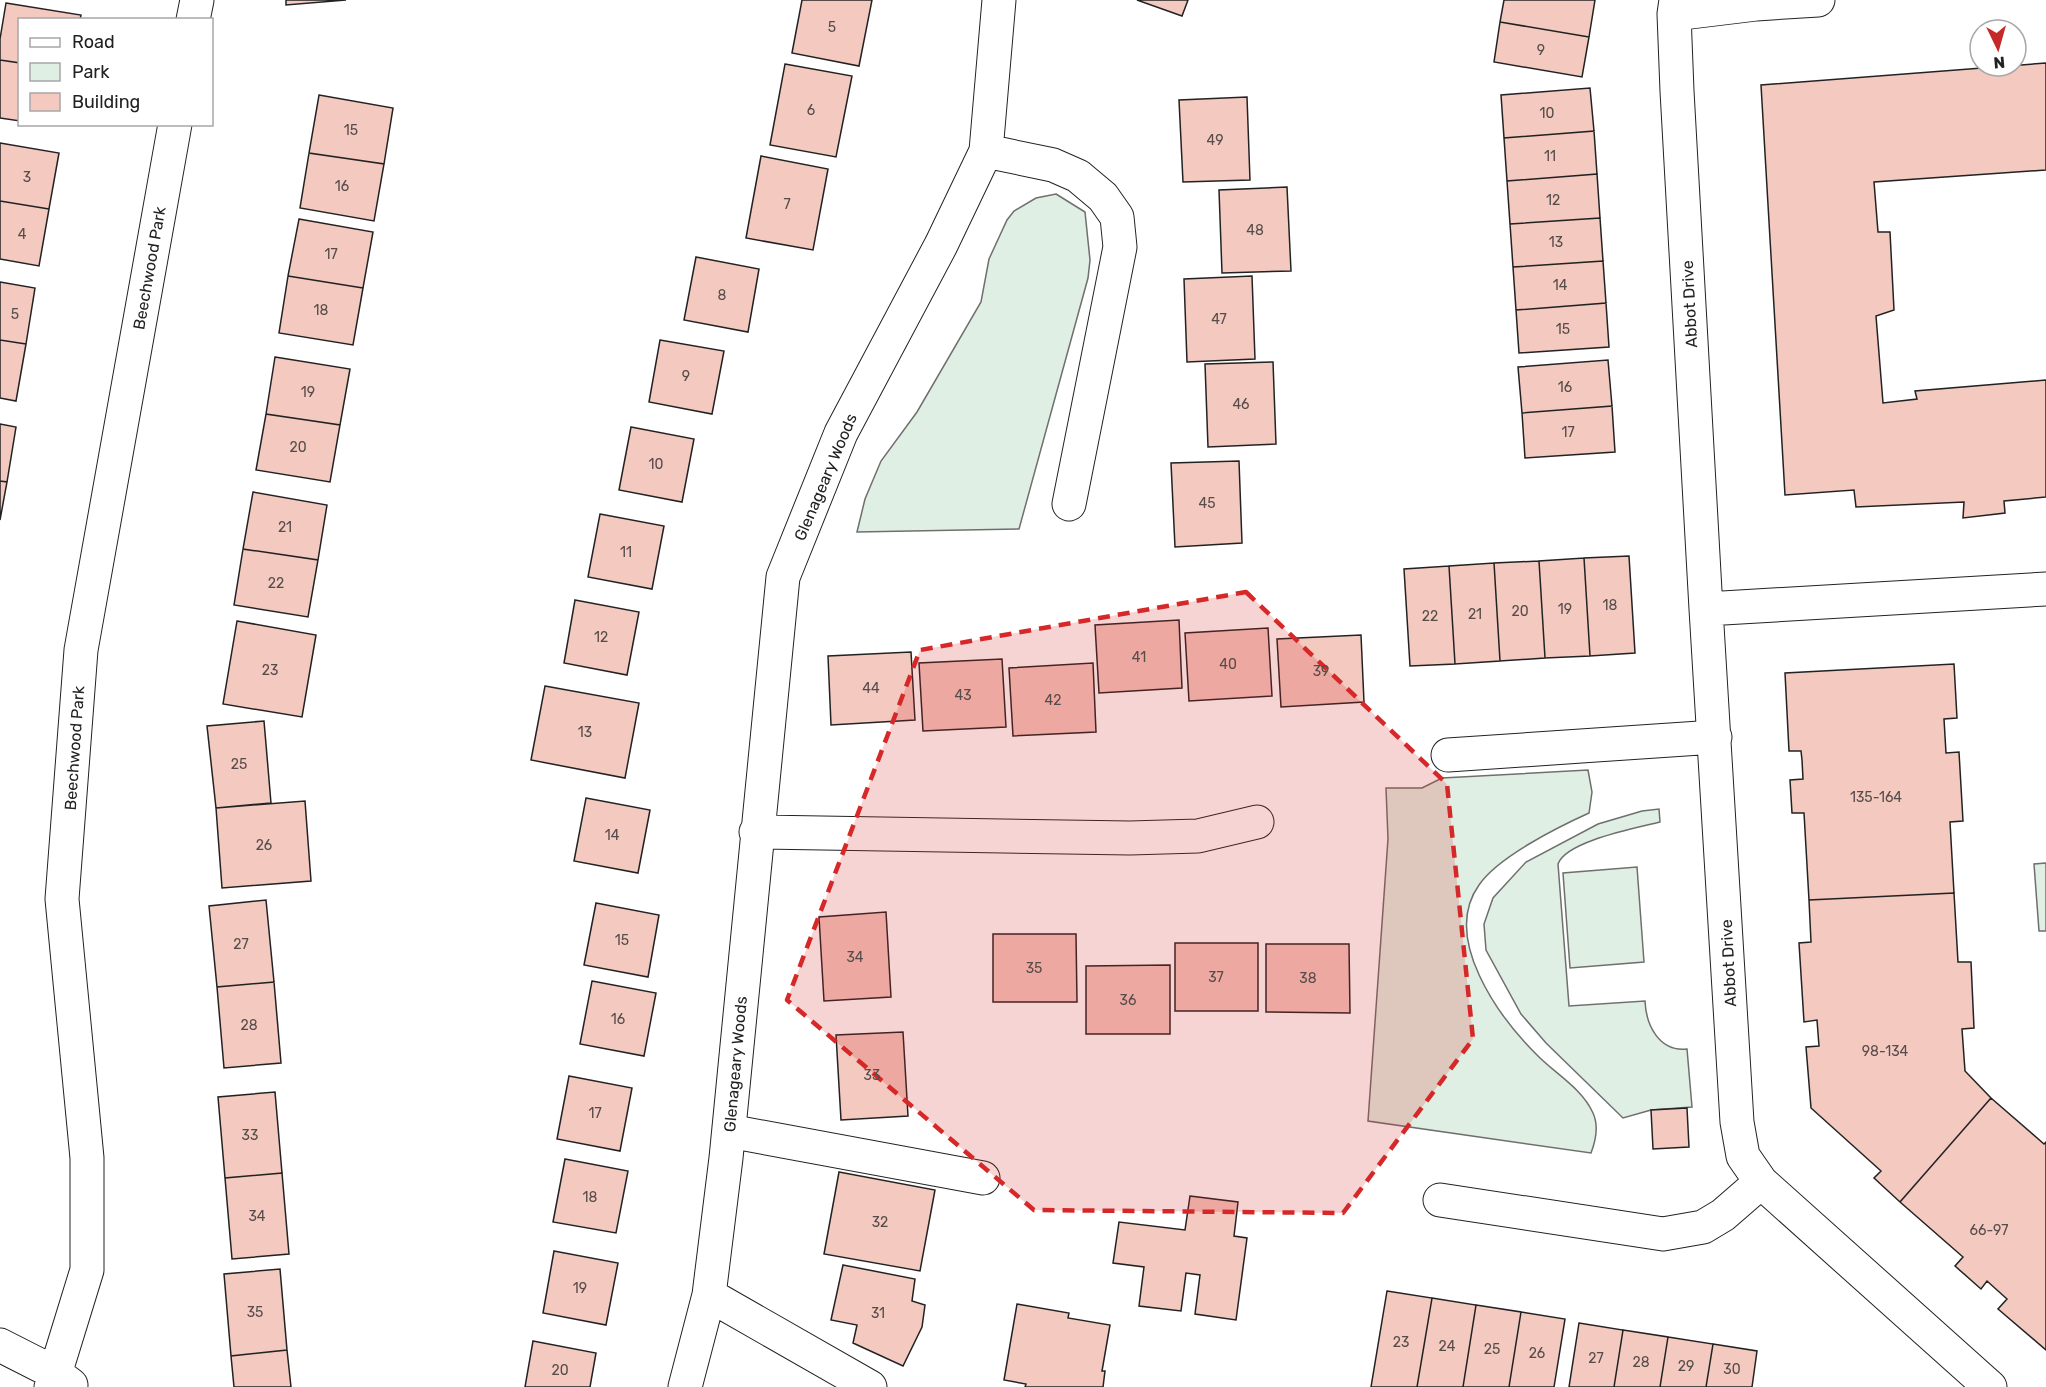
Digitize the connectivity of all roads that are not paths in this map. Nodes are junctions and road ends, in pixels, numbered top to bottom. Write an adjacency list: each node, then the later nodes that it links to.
1 (197, 0): 5 (street)
2 (999, 0): 7 (street, Glenageary Woods)
3 (1818, 0): 4 (street)
4 (1675, 7): 10 (street, Abbot Drive)
5 (193, 18)
6 (175, 126): 21 (street, Beechwood Park)
7 (986, 151): 8 (street); 14 (street, Glenageary Woods)
8 (1069, 504)
9 (2046, 589): 10 (street)
10 (1706, 609): 11 (street, Abbot Drive)
11 (1715, 737): 12 (street); 17 (street, Abbot Drive)
12 (1448, 756)
13 (1257, 822): 14 (street)
14 (756, 832): 15 (street, Glenageary Woods)
15 (729, 1131): 16 (street); 19 (street, Glenageary Woods)
16 (983, 1178)
17 (1761, 1182): 18 (street); 24 (street, Abbot Drive)
18 (1440, 1200)
19 (708, 1295): 22 (street, Glenageary Woods); 23 (street)
20 (0, 1345): 21 (street)
21 (60, 1382)
22 (685, 1387)
23 (870, 1387)
24 (1990, 1387)

